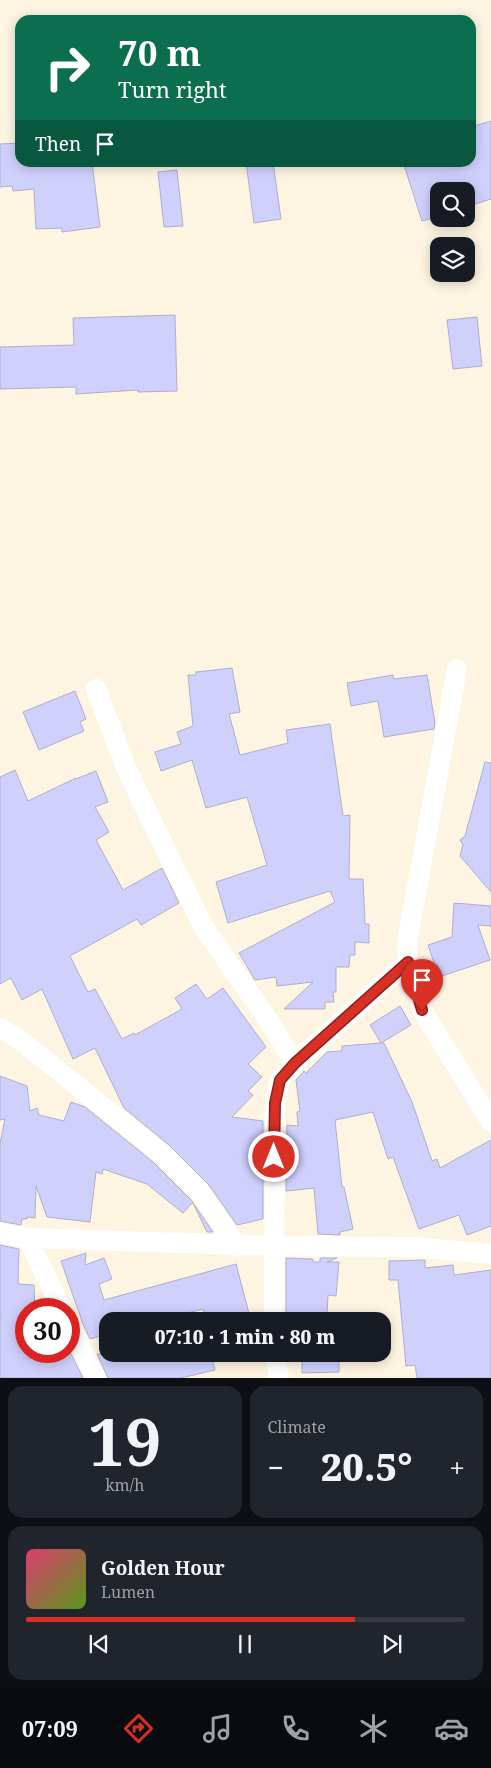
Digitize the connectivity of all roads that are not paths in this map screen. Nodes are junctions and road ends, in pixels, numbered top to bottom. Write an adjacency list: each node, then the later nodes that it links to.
1 (457, 669): 3 (street)
2 (96, 689): 5 (street)
3 (408, 962): 5 (street); 6 (street)
4 (0, 1028): 9 (street)
5 (295, 1063): 10 (street)
6 (491, 1122)
7 (0, 1233): 8 (street)
8 (28, 1238): 9 (street); 12 (street)
9 (237, 1246): 10 (street)
10 (274, 1246): 11 (street); 13 (street)
11 (491, 1254)
12 (57, 1298)
13 (274, 1312)
14 (80, 1345): 16 (street)
15 (277, 1362): 17 (street)
16 (96, 1378)
17 (279, 1378)

